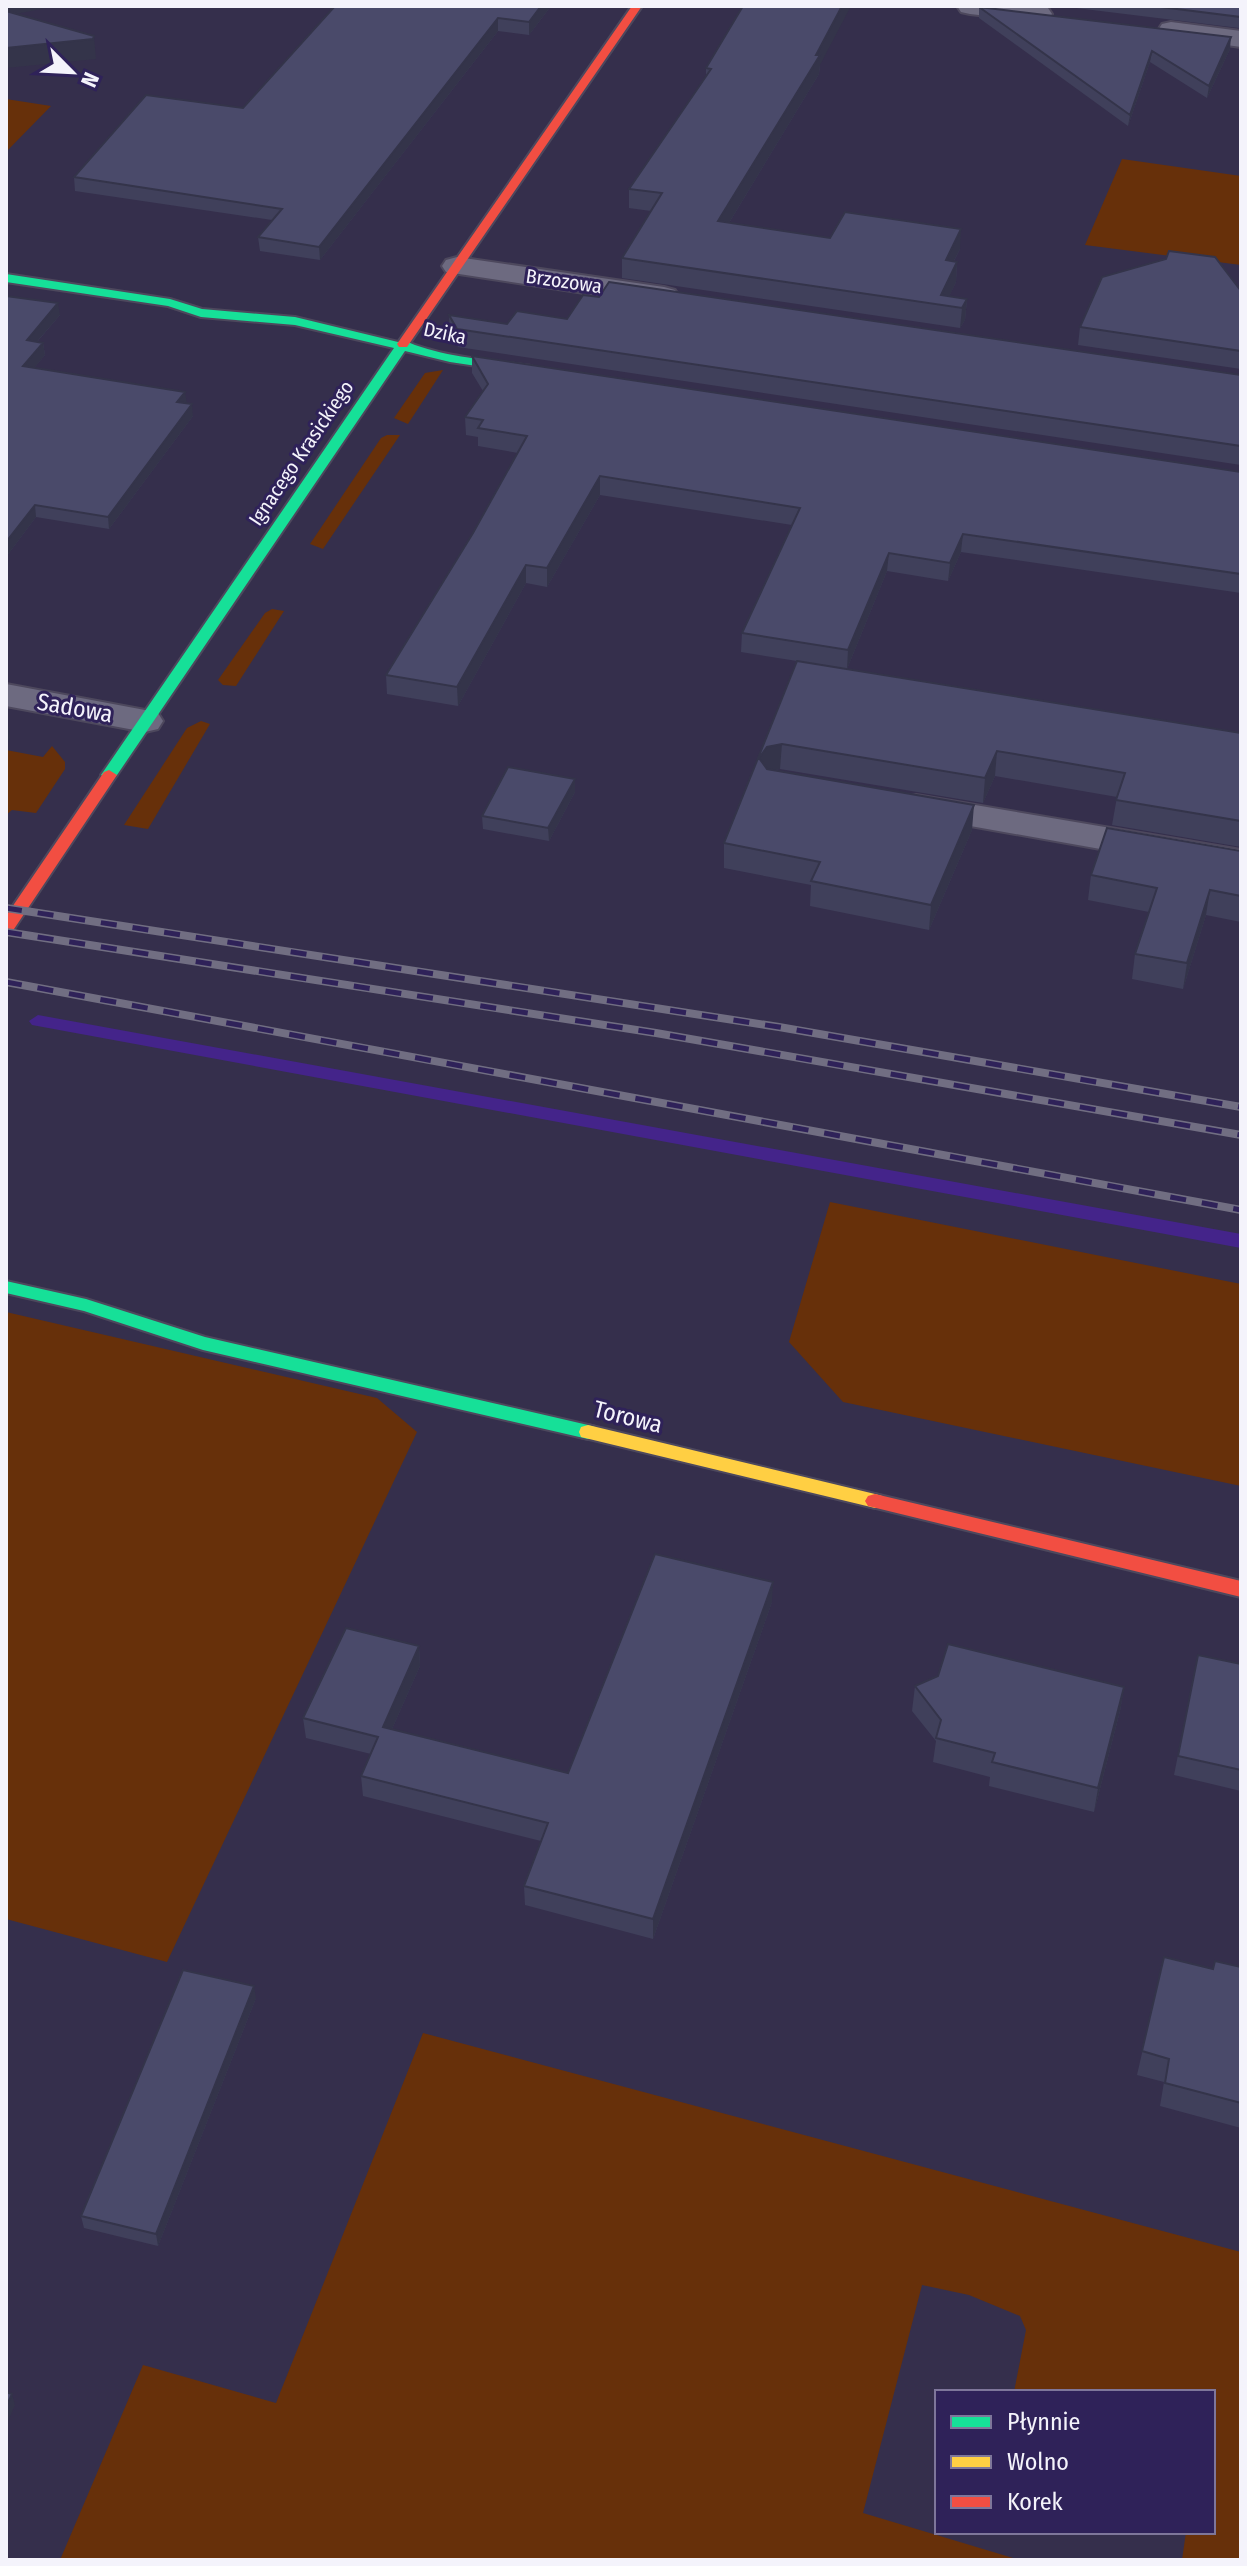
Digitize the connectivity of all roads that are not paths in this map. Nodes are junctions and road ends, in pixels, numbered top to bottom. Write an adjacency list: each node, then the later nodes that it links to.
1 (637, 6): 6 (street, Ignacego Krasickiego)
2 (970, 6): 3 (street)
3 (1060, 17)
4 (1151, 28): 5 (street)
5 (1241, 39)
6 (457, 266): 8 (street, Brzozowa); 9 (street, Ignacego Krasickiego)
7 (6, 278): 9 (street, Dzika)
8 (695, 301)
9 (400, 346): 10 (street, Dzika); 12 (street, Ignacego Krasickiego)
10 (545, 372)
11 (6, 695): 12 (street, Sadowa)
12 (145, 721): 15 (street, Ignacego Krasickiego)
13 (888, 801): 14 (street)
14 (1241, 862)
15 (6, 928)
16 (6, 1287): 17 (street, Torowa)
17 (1241, 1589)

